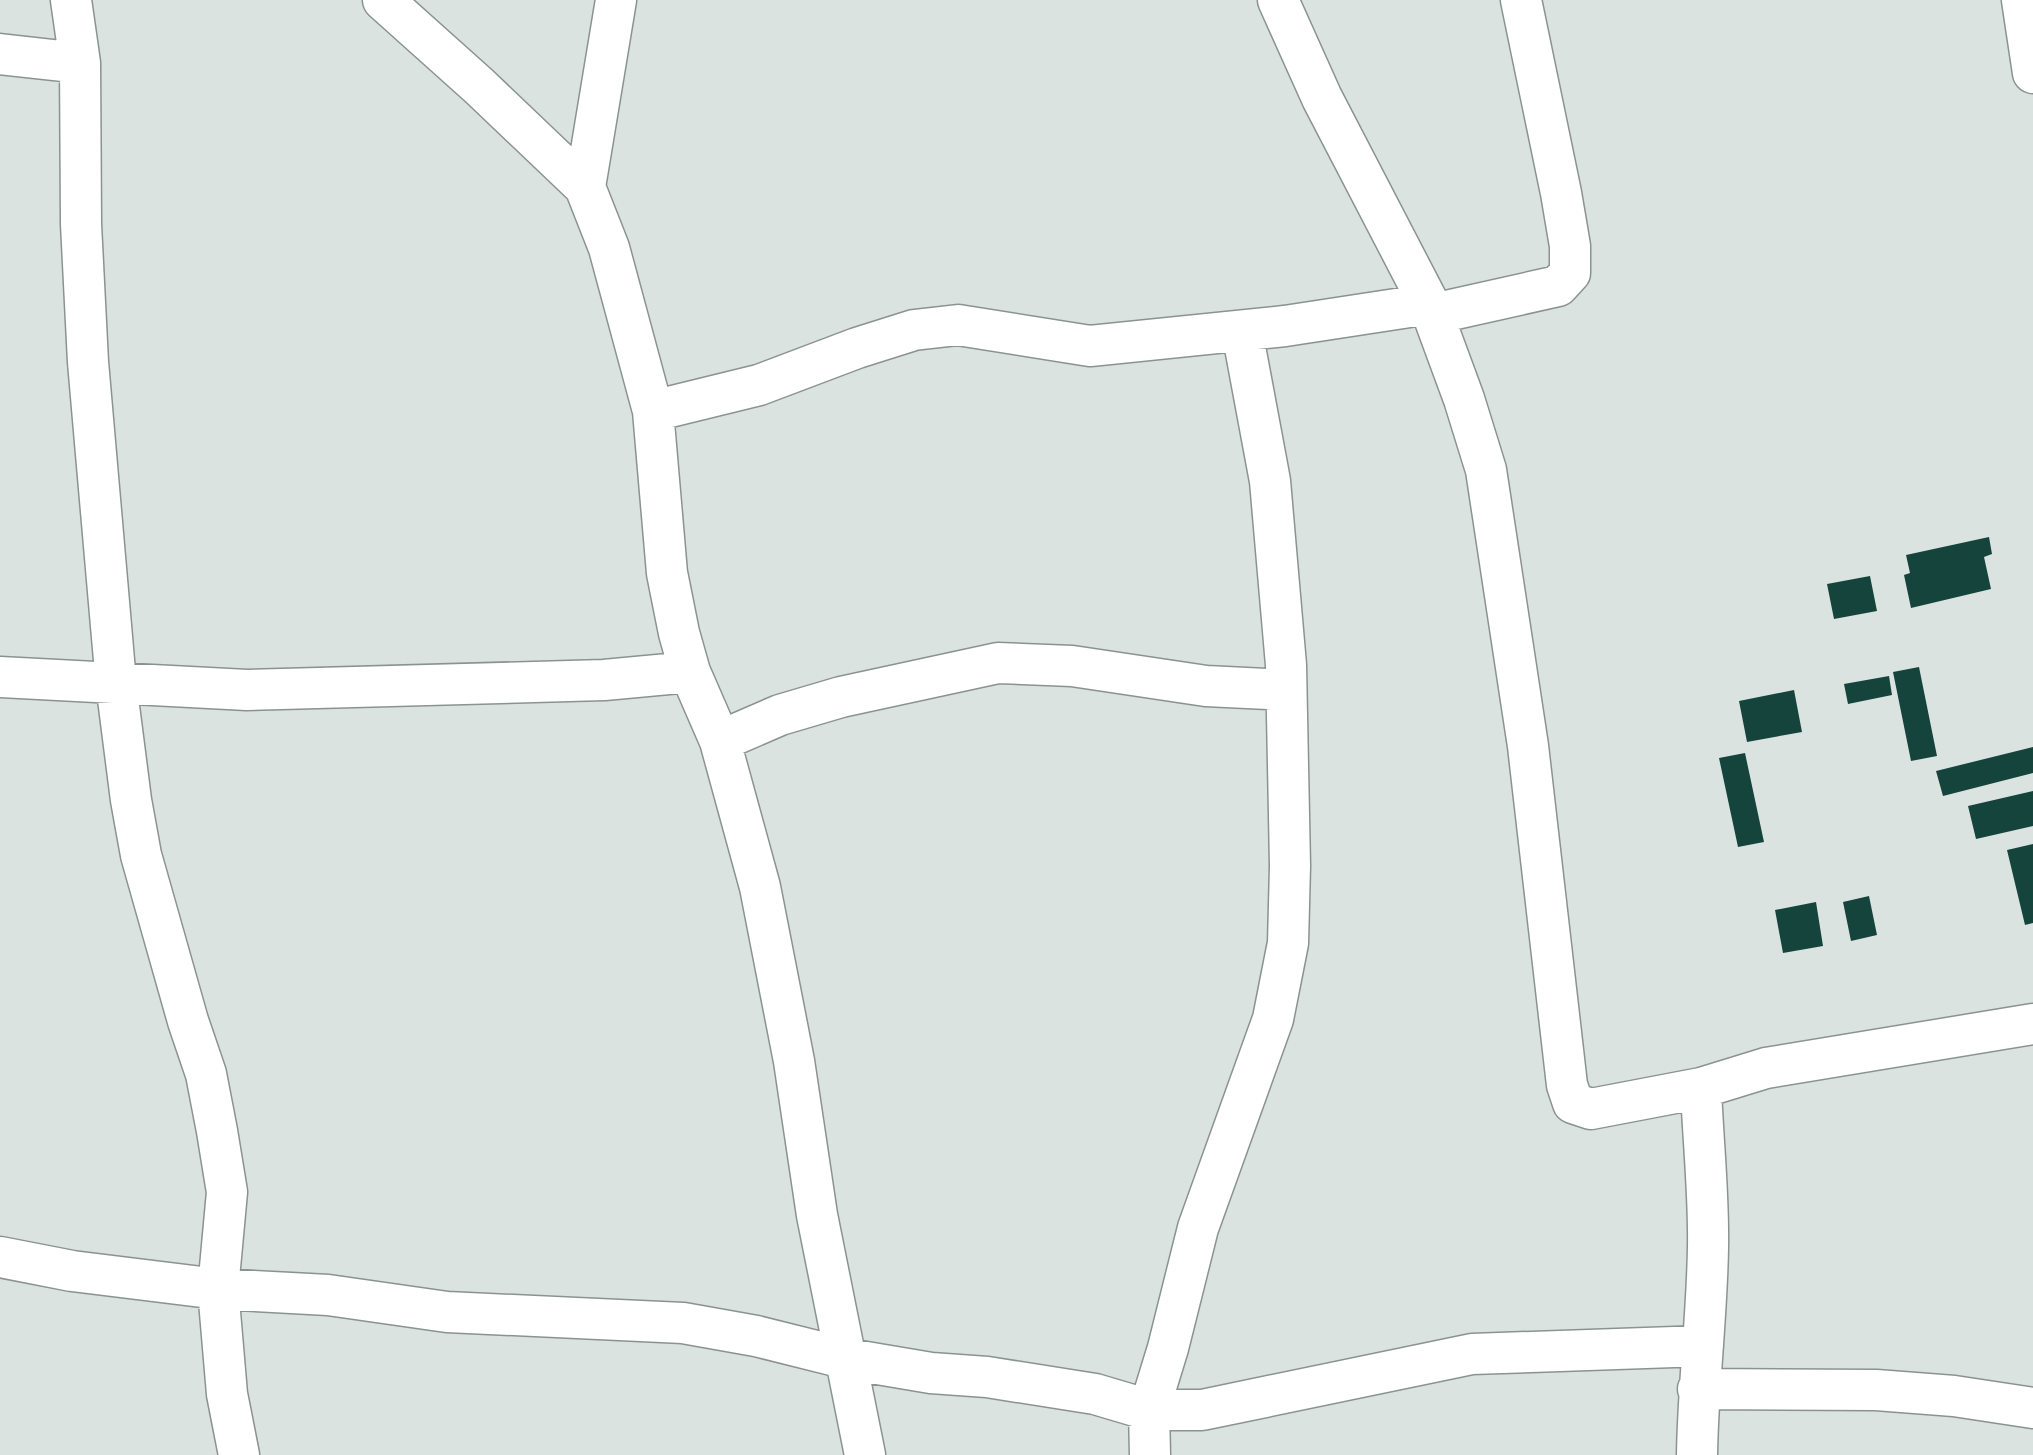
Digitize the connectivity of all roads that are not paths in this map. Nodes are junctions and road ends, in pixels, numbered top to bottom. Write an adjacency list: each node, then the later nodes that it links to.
1 (71, 0): 8 (street)
2 (383, 0): 10 (street)
3 (616, 0): 10 (street)
4 (1278, 0): 11 (street)
5 (1521, 0): 11 (street)
6 (2022, 0): 9 (street)
7 (0, 54): 8 (street)
8 (80, 63): 16 (street)
9 (2033, 73)
10 (585, 187): 13 (street)
11 (1431, 309): 12 (street); 20 (street)
12 (1242, 331): 13 (street); 17 (street)
13 (653, 411): 14 (street)
14 (690, 672): 16 (street); 18 (street)
15 (0, 677): 16 (street)
16 (116, 683): 22 (street)
17 (1285, 690): 18 (street); 27 (street)
18 (720, 741): 24 (street)
19 (2033, 1024): 20 (street)
20 (1701, 1088): 23 (street)
21 (0, 1257): 22 (street)
22 (218, 1289): 24 (street); 28 (street)
23 (1703, 1346): 25 (street); 27 (street)
24 (848, 1359): 27 (street); 29 (street)
25 (1698, 1389): 26 (street); 31 (street)
26 (2033, 1408)
27 (1149, 1410): 30 (street)
28 (239, 1455)
29 (865, 1455)
30 (1150, 1455)
31 (1697, 1455)

